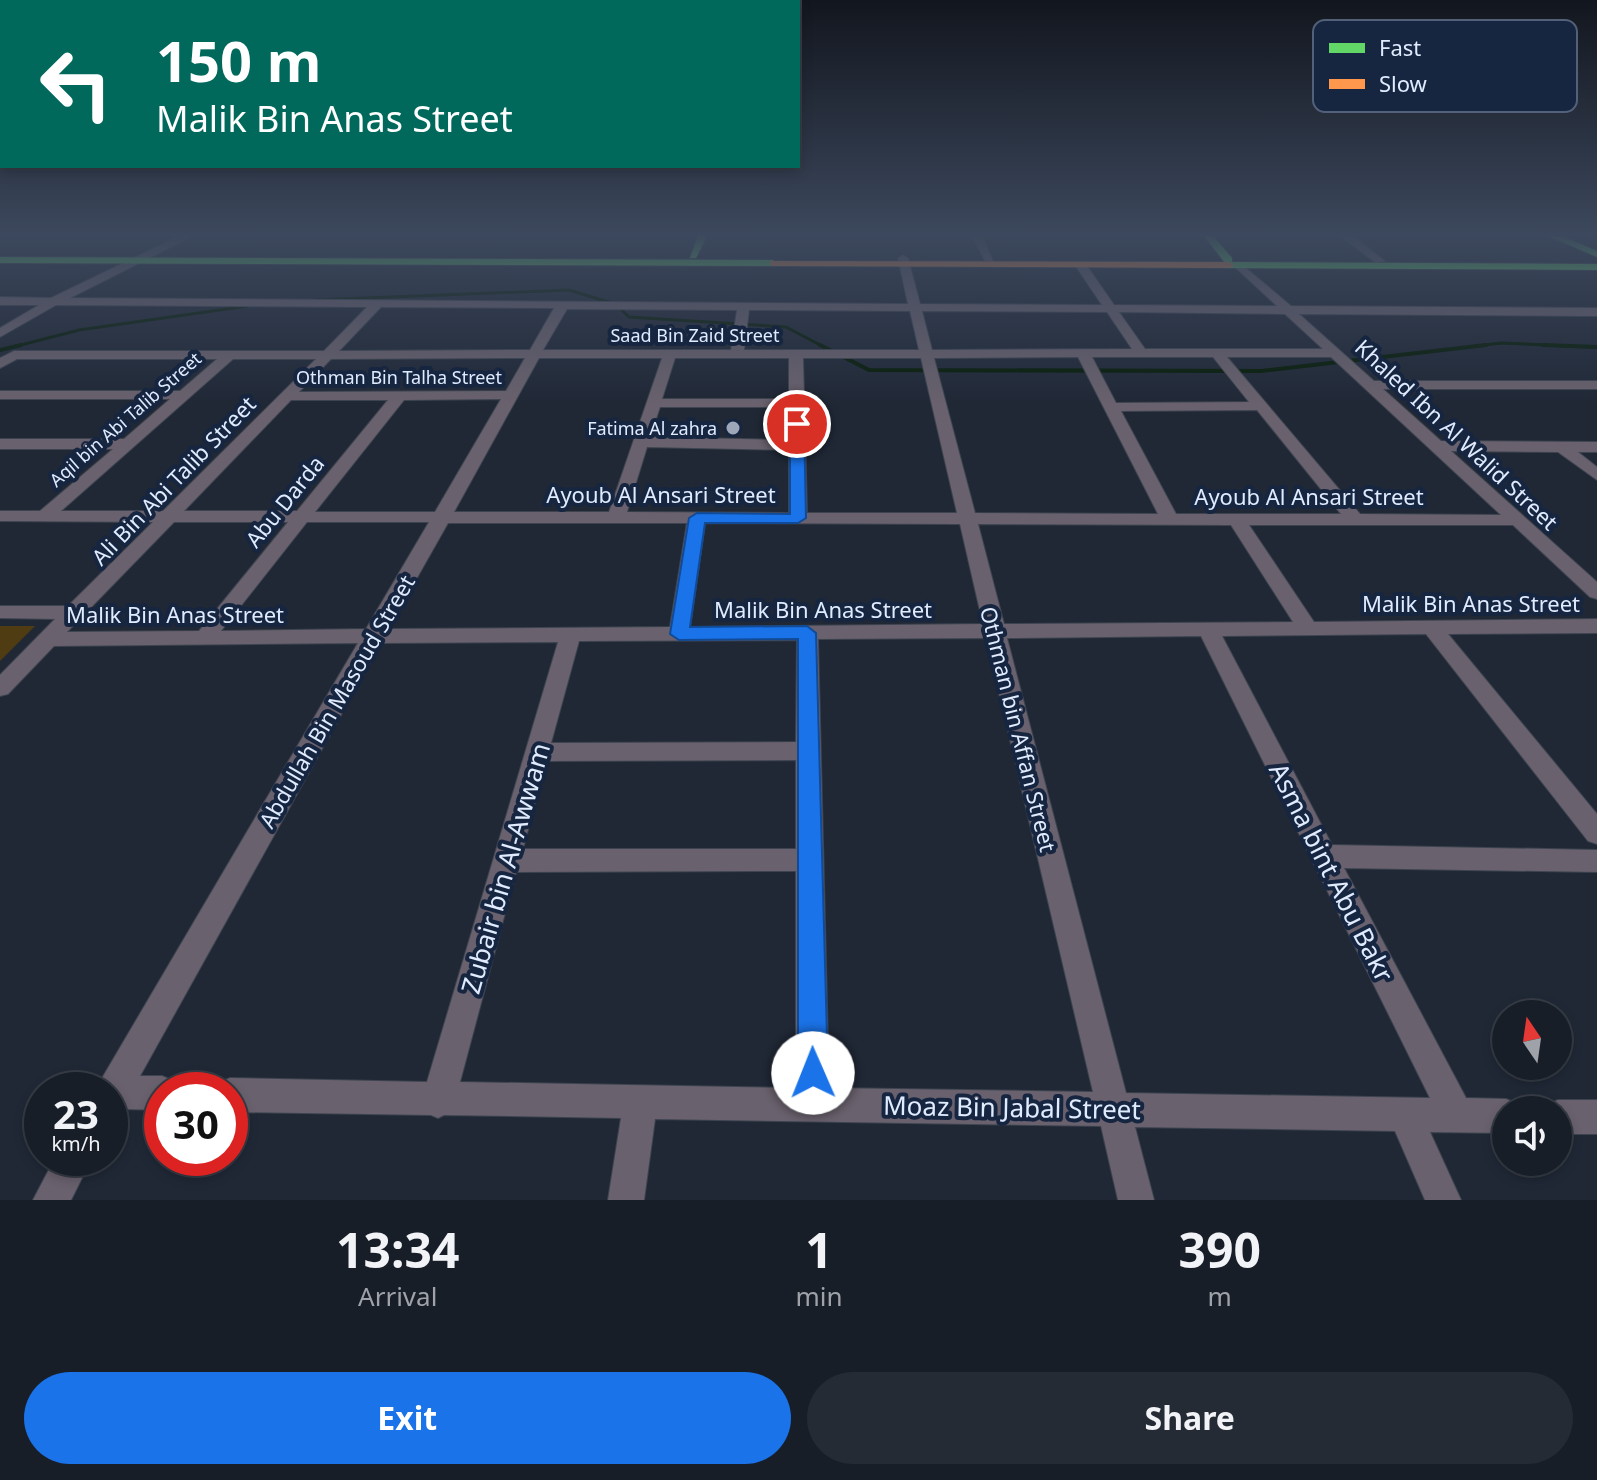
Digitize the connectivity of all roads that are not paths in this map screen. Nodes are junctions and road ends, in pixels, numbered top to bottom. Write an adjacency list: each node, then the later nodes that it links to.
1 (73, 292): 6 (street)
2 (912, 292): 10 (street, Othman bin Affan Street)
3 (1099, 292): 11 (street)
4 (1266, 292): 12 (street, Khaled Ibn Al Walid Street)
5 (0, 301): 6 (street)
6 (54, 301): 7 (street); 14 (street)
7 (378, 303): 8 (street); 19 (street, Ali Bin Abi Talib Street)
8 (563, 304): 9 (street); 20 (street, Abdullah Bin Masoud Street)
9 (744, 305): 10 (street); 22 (street)
10 (915, 306): 11 (street); 24 (street, Othman bin Affan Street)
11 (1109, 307): 12 (street); 16 (street)
12 (1285, 309): 13 (street); 25 (street, Khaled Ibn Al Walid Street)
13 (1597, 312)
14 (0, 333)
15 (1082, 352): 16 (street, Saad Bin Zaid Street); 24 (street, Saad Bin Zaid Street); 37 (street)
16 (1140, 352): 17 (street, Saad Bin Zaid Street)
17 (1216, 352): 25 (street, Saad Bin Zaid Street); 36 (street)
18 (232, 353): 19 (street, Saad Bin Zaid Street); 26 (street, Saad Bin Zaid Street); 30 (street, Aqil bin Abi Talib Street)
19 (329, 353): 20 (street, Saad Bin Zaid Street); 33 (street, Ali Bin Abi Talib Street)
20 (535, 353): 21 (street, Saad Bin Zaid Street); 32 (street, Abdullah Bin Masoud Street)
21 (670, 353): 22 (street, Saad Bin Zaid Street); 34 (street)
22 (737, 353): 23 (street, Saad Bin Zaid Street)
23 (796, 353): 24 (street, Saad Bin Zaid Street); 35 (street)
24 (926, 353): 54 (street, Othman bin Affan Street)
25 (1334, 353): 27 (street, Khaled Ibn Al Walid Street)
26 (0, 364)
27 (1369, 385): 28 (street); 42 (street, Khaled Ibn Al Walid Street)
28 (1597, 385)
29 (0, 395): 30 (street)
30 (181, 395): 40 (street, Aqil bin Abi Talib Street)
31 (400, 395): 32 (street, Othman Bin Talha Street); 33 (street, Othman Bin Talha Street); 49 (street, Abu Darda)
32 (511, 395): 50 (street, Abdullah Bin Masoud Street)
33 (287, 396): 48 (street, Ali Bin Abi Talib Street)
34 (654, 403): 35 (street); 38 (street)
35 (797, 403): 41 (street)
36 (1260, 406): 37 (street); 57 (street)
37 (1111, 407): 55 (street)
38 (641, 442): 41 (street); 51 (street)
39 (0, 444): 40 (street)
40 (126, 444): 47 (street, Aqil bin Abi Talib Street)
41 (797, 445): 53 (street)
42 (1435, 446): 43 (street); 58 (street, Khaled Ibn Al Walid Street)
43 (1562, 447): 44 (street); 45 (street)
44 (1597, 447)
45 (1597, 475)
46 (0, 516): 47 (street, Ayoub Al Ansari Street)
47 (45, 516): 48 (street, Ayoub Al Ansari Street)
48 (169, 516): 49 (street, Ayoub Al Ansari Street); 61 (street, Ali Bin Abi Talib Street)
49 (302, 517): 50 (street, Ayoub Al Ansari Street); 71 (street, Abu Darda)
50 (441, 517): 51 (street, Ayoub Al Ansari Street); 70 (street, Abdullah Bin Masoud Street)
51 (616, 518): 52 (street, Ayoub Al Ansari Street)
52 (697, 518): 53 (street, Ayoub Al Ansari Street); 68 (street)
53 (798, 518): 54 (street, Ayoub Al Ansari Street)
54 (967, 519): 55 (street, Ayoub Al Ansari Street); 66 (street, Othman bin Affan Street)
55 (1170, 520): 56 (street, Ayoub Al Ansari Street)
56 (1237, 520): 57 (street, Ayoub Al Ansari Street); 64 (street)
57 (1355, 520): 58 (street, Ayoub Al Ansari Street)
58 (1514, 520): 59 (street, Khaled Ibn Al Walid Street)
59 (1597, 593)
60 (0, 612): 61 (street)
61 (74, 613): 72 (street, Ali Bin Abi Talib Street)
62 (1597, 626): 63 (street, Malik Bin Anas Street)
63 (1432, 628): 64 (street, Malik Bin Anas Street); 76 (street)
64 (1308, 629): 65 (street, Malik Bin Anas Street)
65 (1208, 630): 66 (street, Malik Bin Anas Street); 77 (street, Asma bint Abu Bakr)
66 (995, 631): 67 (street, Malik Bin Anas Street); 86 (street, Othman bin Affan Street)
67 (807, 633): 68 (street, Malik Bin Anas Street); 74 (street)
68 (679, 634): 69 (street, Malik Bin Anas Street)
69 (570, 635): 70 (street, Malik Bin Anas Street); 75 (street, Zubair bin Al-Awwam)
70 (373, 636): 71 (street, Malik Bin Anas Street); 81 (street, Abdullah Bin Masoud Street)
71 (205, 637): 72 (street, Malik Bin Anas Street)
72 (49, 639): 73 (street, Ali Bin Abi Talib Street)
73 (0, 688)
74 (809, 751): 75 (street); 78 (street)
75 (538, 752): 79 (street, Zubair bin Al-Awwam)
76 (1597, 833)
77 (1324, 856): 80 (street); 88 (street, Asma bint Abu Bakr)
78 (810, 860): 79 (street); 85 (street)
79 (507, 861): 83 (street, Zubair bin Al-Awwam)
80 (1597, 861)
81 (125, 1072)
82 (248, 1096): 83 (street, Moaz Bin Jabal Street)
83 (438, 1101): 84 (street, Moaz Bin Jabal Street)
84 (641, 1101): 85 (street, Moaz Bin Jabal Street); 94 (street)
85 (813, 1104): 86 (street, Moaz Bin Jabal Street)
86 (1113, 1109): 87 (street, Moaz Bin Jabal Street); 95 (street, Othman bin Affan Street)
87 (1405, 1114): 88 (street, Moaz Bin Jabal Street); 96 (street)
88 (1456, 1115): 89 (street, Moaz Bin Jabal Street)
89 (1492, 1116)
90 (1572, 1117): 91 (street)
91 (1597, 1117)
92 (65, 1176): 93 (street)
93 (51, 1200)
94 (626, 1200)
95 (1136, 1200)
96 (1443, 1200)

